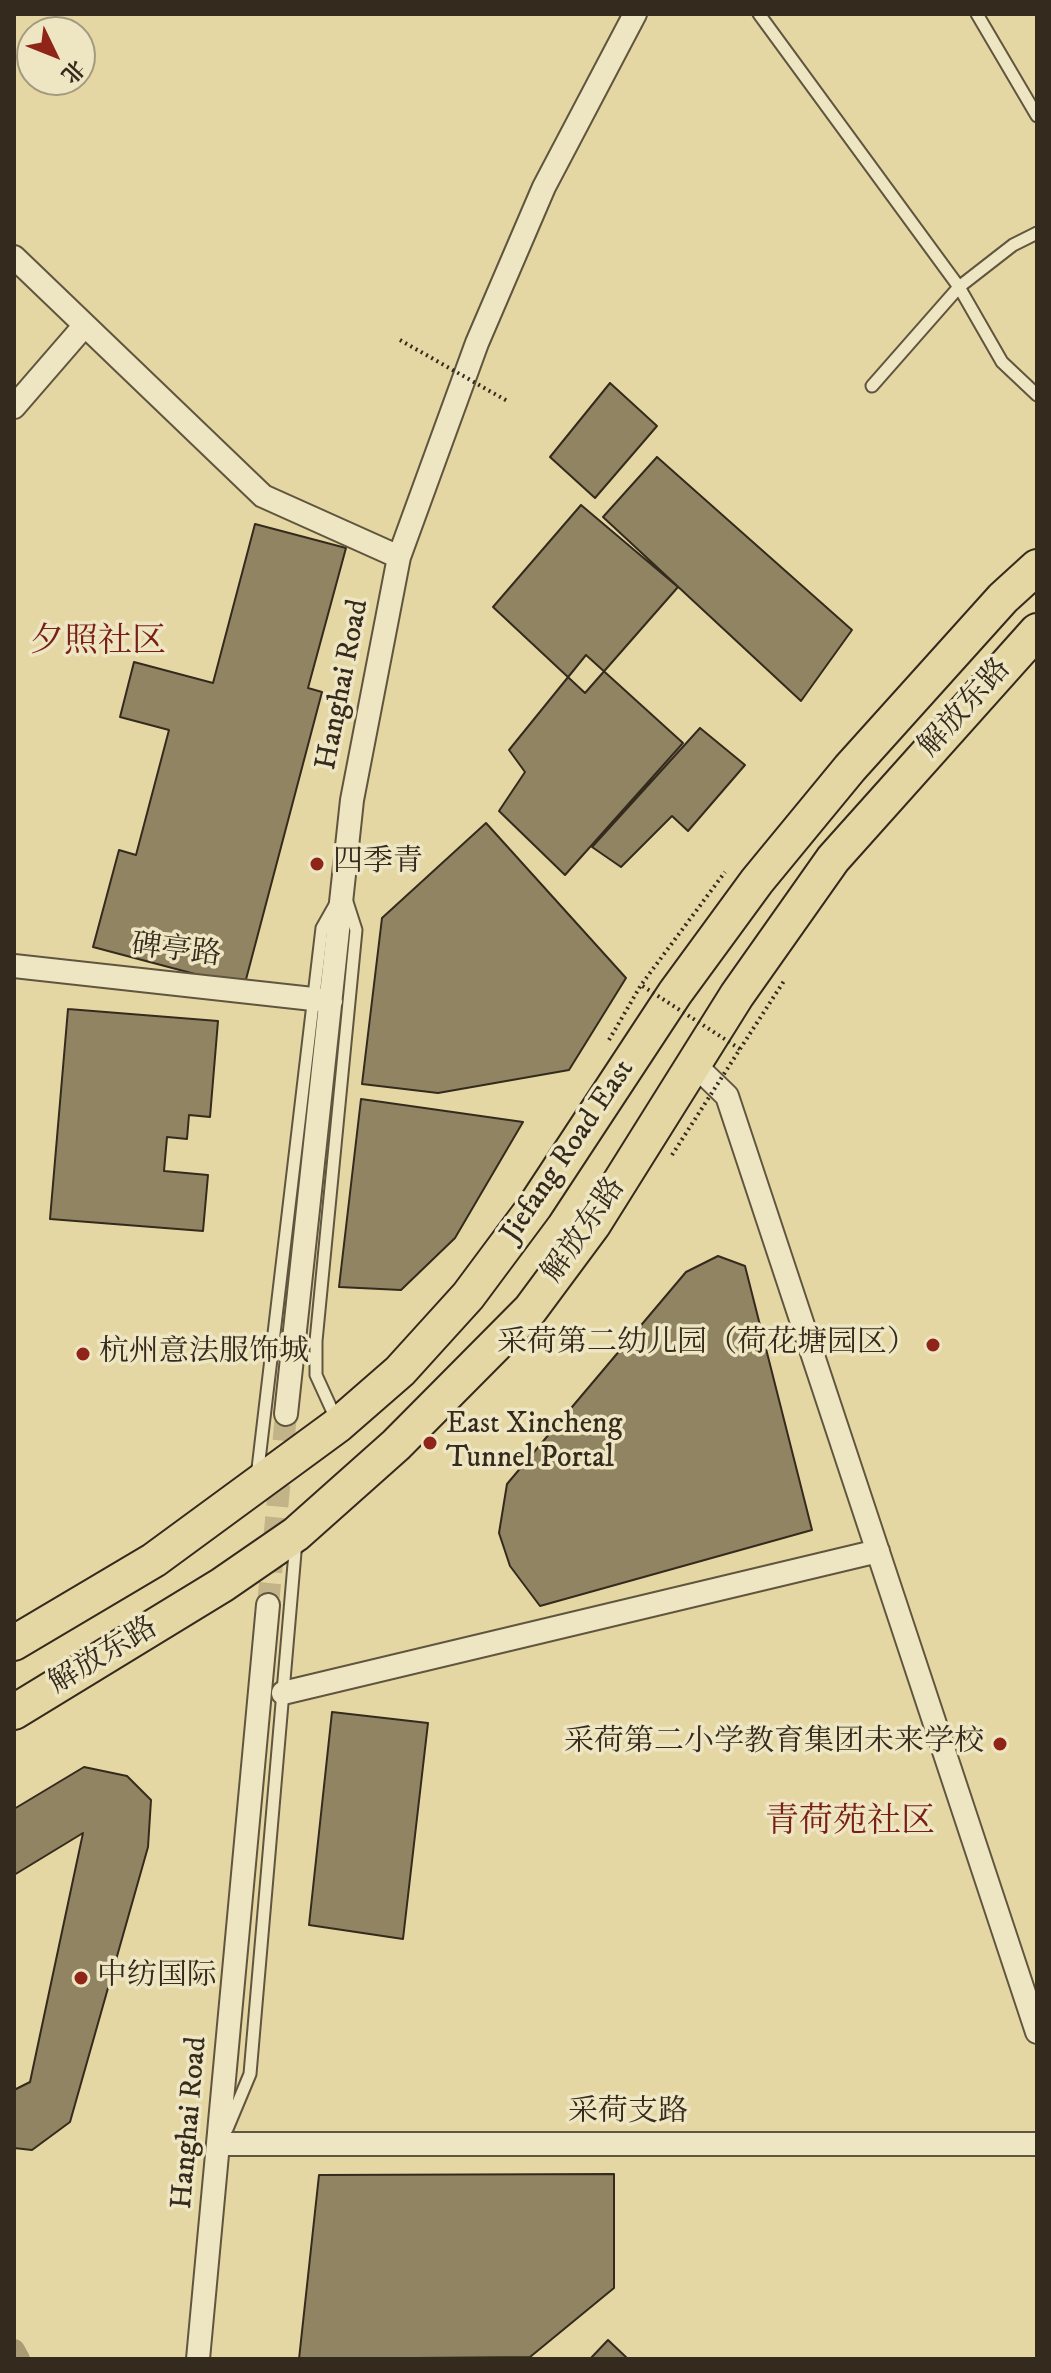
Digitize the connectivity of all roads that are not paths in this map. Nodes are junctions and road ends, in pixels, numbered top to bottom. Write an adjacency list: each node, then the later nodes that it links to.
1 (635, 14): 12 (street, Hanghai Road)
2 (977, 14): 4 (lane)
3 (766, 16): 7 (lane)
4 (1037, 116)
5 (1037, 233): 7 (lane)
6 (14, 257): 8 (street)
7 (959, 287): 9 (lane); 10 (lane)
8 (85, 325): 11 (street); 12 (street)
9 (872, 386)
10 (1037, 395)
11 (14, 407)
12 (399, 557): 15 (street, Hanghai Road)
13 (1037, 567): 20 (main road, Jiefang Road East)
14 (1037, 631): 18 (main road, 解放东路)
15 (342, 891): 17 (street, Hanghai Road); 20 (lane)
16 (14, 966): 17 (street, 碑亭路)
17 (322, 1000): 19 (street, Hanghai Road); 21 (lane)
18 (694, 1064): 22 (main road, 解放东路); 23 (street)
19 (286, 1414)
20 (338, 1425): 21 (main road, Jiefang Road East)
21 (256, 1487): 25 (main road, Jiefang Road East)
22 (296, 1534): 26 (lane); 27 (main road, 解放东路)
23 (878, 1551): 26 (street); 28 (street)
24 (268, 1605): 29 (street, Hanghai Road)
25 (14, 1643)
26 (283, 1693): 29 (lane)
27 (14, 1712)
28 (1037, 2032)
29 (220, 2144): 30 (street, 采荷支路); 31 (street, Hanghai Road)
30 (1037, 2144)
31 (198, 2359)

